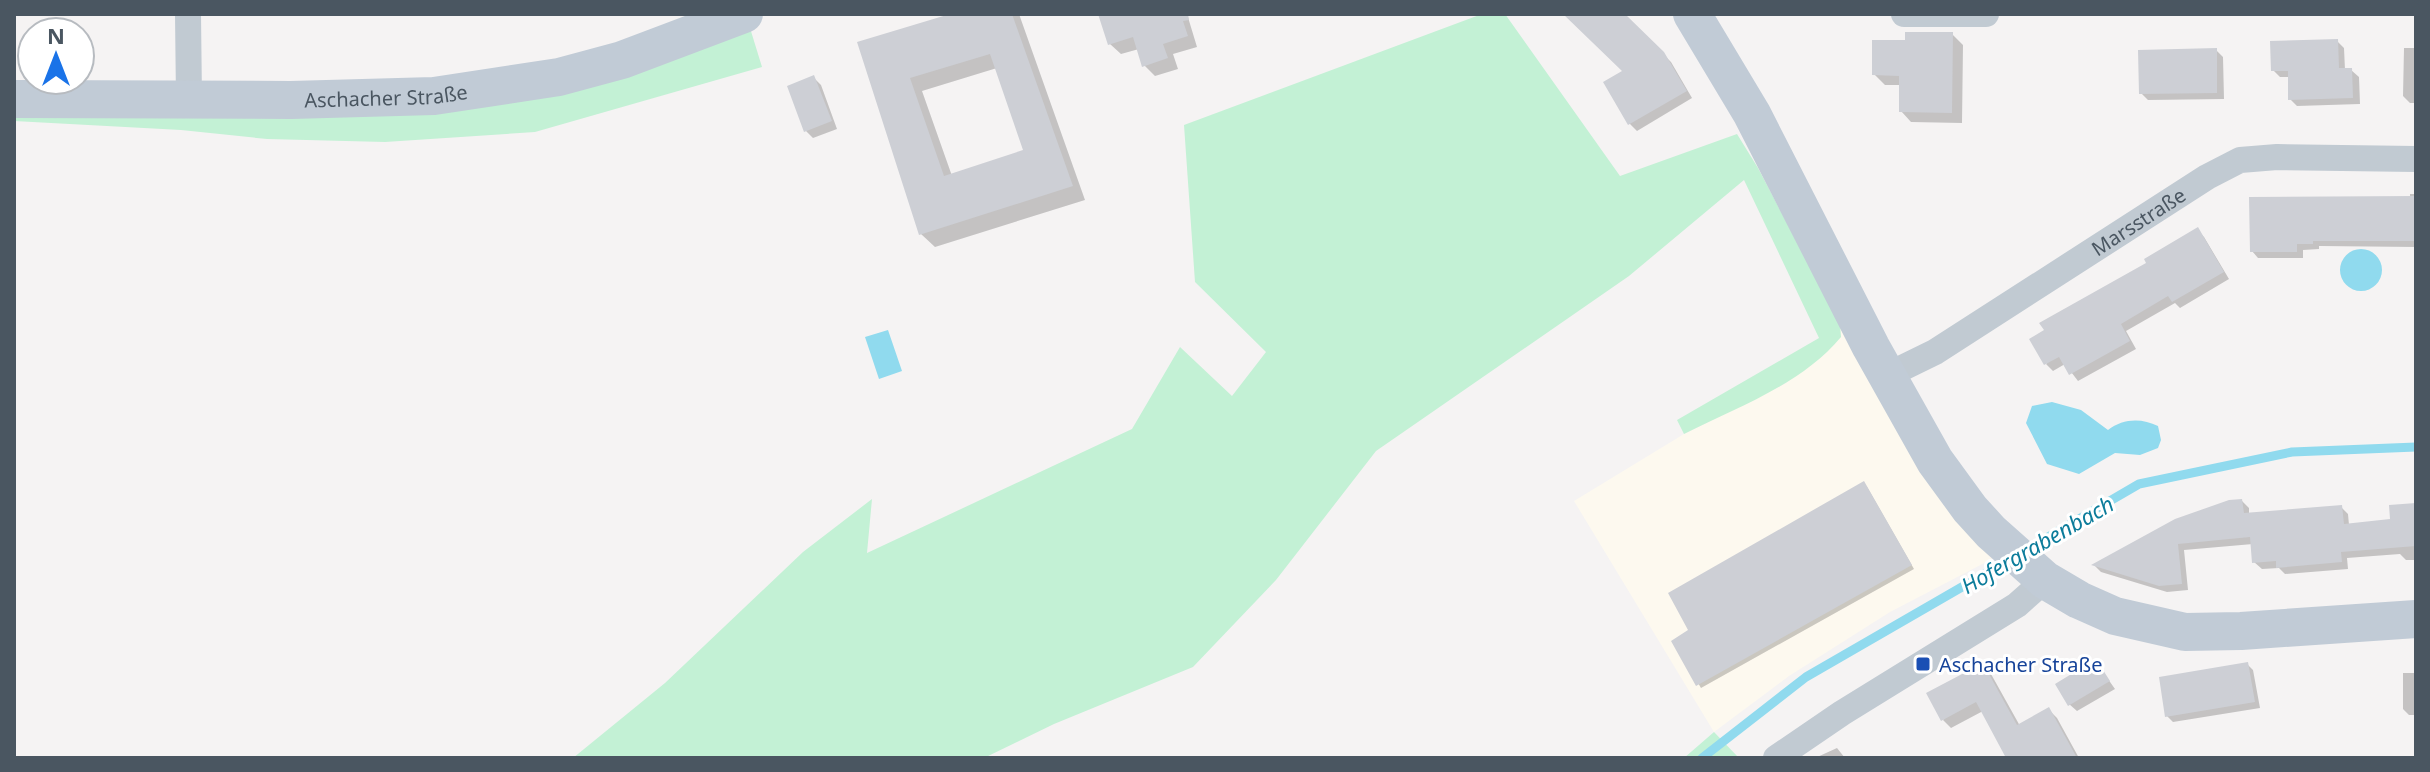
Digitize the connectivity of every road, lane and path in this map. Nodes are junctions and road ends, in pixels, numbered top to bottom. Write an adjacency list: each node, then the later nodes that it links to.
1 (188, 14): 7 (street)
2 (744, 14): 7 (street, Aschacher Straße)
3 (1692, 14): 9 (street)
4 (1904, 14): 5 (street)
5 (1986, 14)
6 (14, 99): 7 (street, Aschacher Straße)
7 (189, 100)
8 (2416, 159): 9 (street, Marsstraße)
9 (1888, 375): 10 (street)
10 (2045, 580): 11 (street); 12 (street)
11 (2416, 619)
12 (1776, 758)

